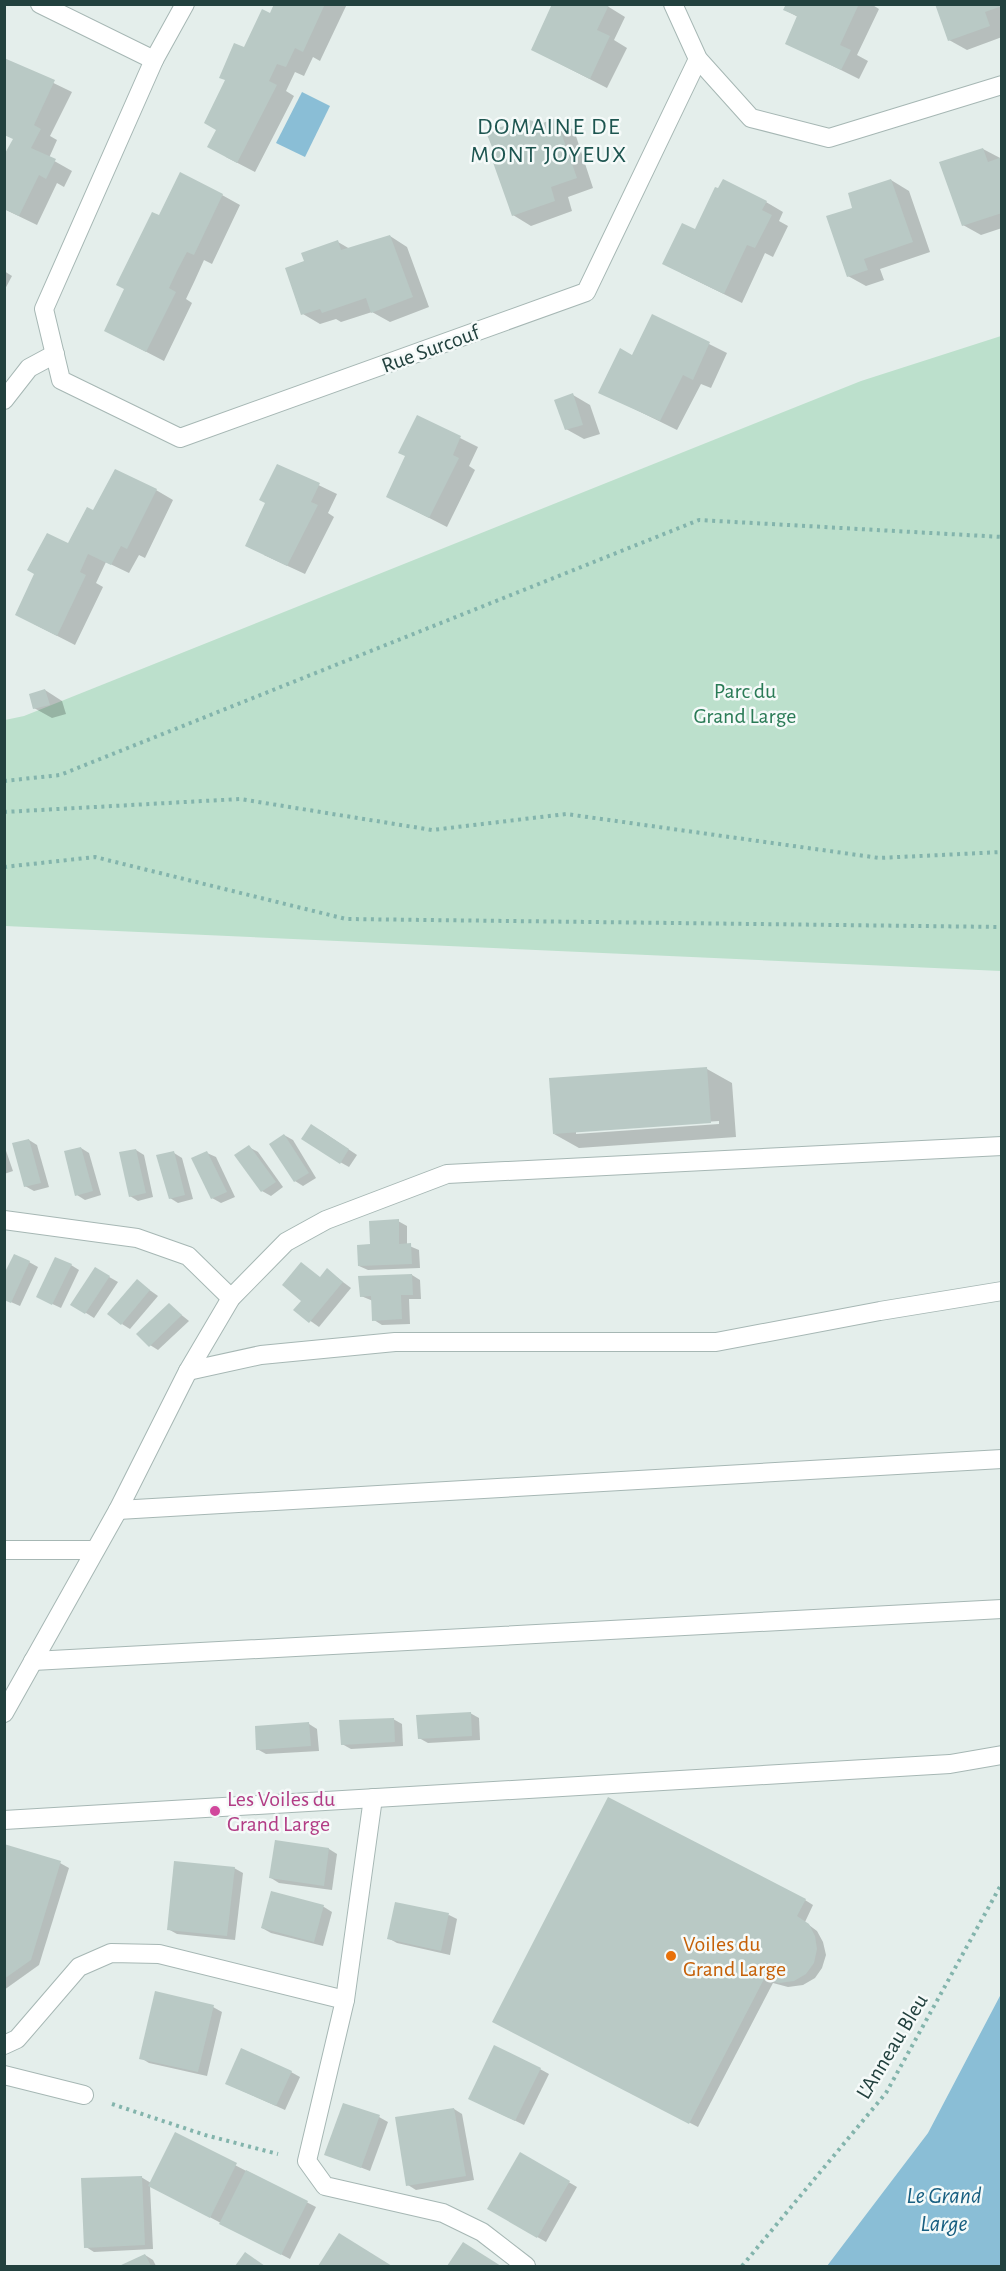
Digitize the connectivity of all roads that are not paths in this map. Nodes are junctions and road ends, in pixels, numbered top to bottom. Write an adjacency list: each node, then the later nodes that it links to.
1 (40, 4): 5 (street)
2 (185, 4): 5 (street, Rue Surcouf)
3 (673, 4): 4 (street)
4 (698, 58): 6 (street); 7 (street, Rue Surcouf)
5 (154, 60): 7 (street, Rue Surcouf)
6 (1002, 85)
7 (55, 354): 8 (street)
8 (4, 400)
9 (1002, 1146): 12 (street)
10 (4, 1220): 12 (street)
11 (1002, 1291): 13 (street)
12 (231, 1298): 13 (street)
13 (188, 1371): 15 (street)
14 (1002, 1459): 15 (street)
15 (117, 1510): 17 (street)
16 (4, 1550): 17 (street)
17 (95, 1550): 19 (street)
18 (1002, 1609): 19 (street)
19 (33, 1661): 20 (street)
20 (13, 1681): 21 (street)
21 (4, 1713)
22 (1002, 1755): 23 (street)
23 (373, 1798): 24 (street); 25 (street)
24 (4, 1820)
25 (345, 2000): 26 (street); 29 (street)
26 (4, 2045)
27 (4, 2075): 28 (street)
28 (84, 2095)
29 (526, 2266)

